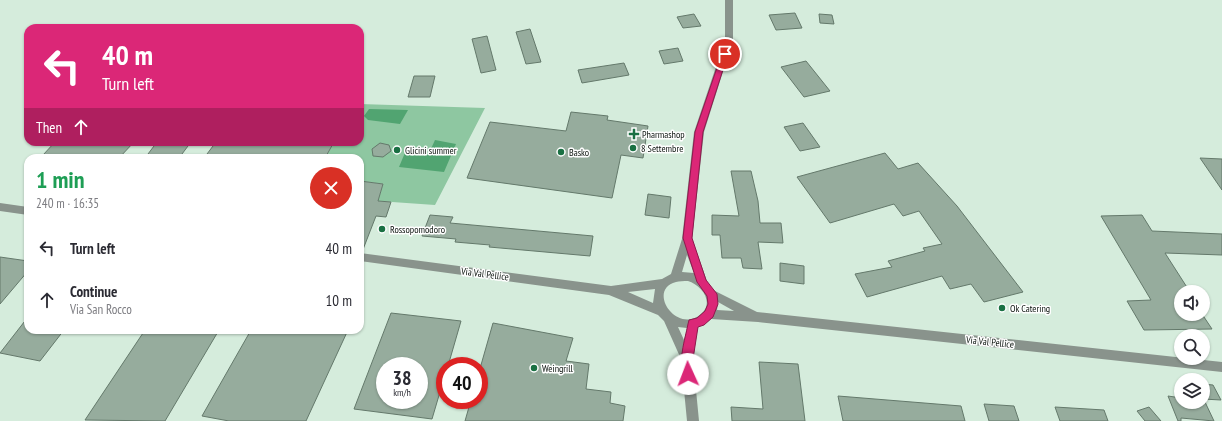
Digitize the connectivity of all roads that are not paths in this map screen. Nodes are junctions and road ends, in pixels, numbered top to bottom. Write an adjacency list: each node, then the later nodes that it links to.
1 (729, 0): 4 (street)
2 (0, 207): 3 (street)
3 (24, 210)
4 (688, 238): 6 (street); 7 (street)
5 (364, 258): 9 (street, Via Val Pellice)
6 (675, 277): 7 (street); 8 (street)
7 (702, 282): 10 (street)
8 (664, 283): 9 (street); 12 (street)
9 (610, 290): 12 (street)
10 (712, 294): 11 (street); 13 (street)
11 (709, 314): 13 (street, Via Val Pellice); 14 (street)
12 (665, 315): 14 (street); 15 (street)
13 (758, 317): 16 (street, Via Val Pellice)
14 (693, 324): 15 (street)
15 (687, 359): 17 (street)
16 (1222, 368)
17 (693, 421)

